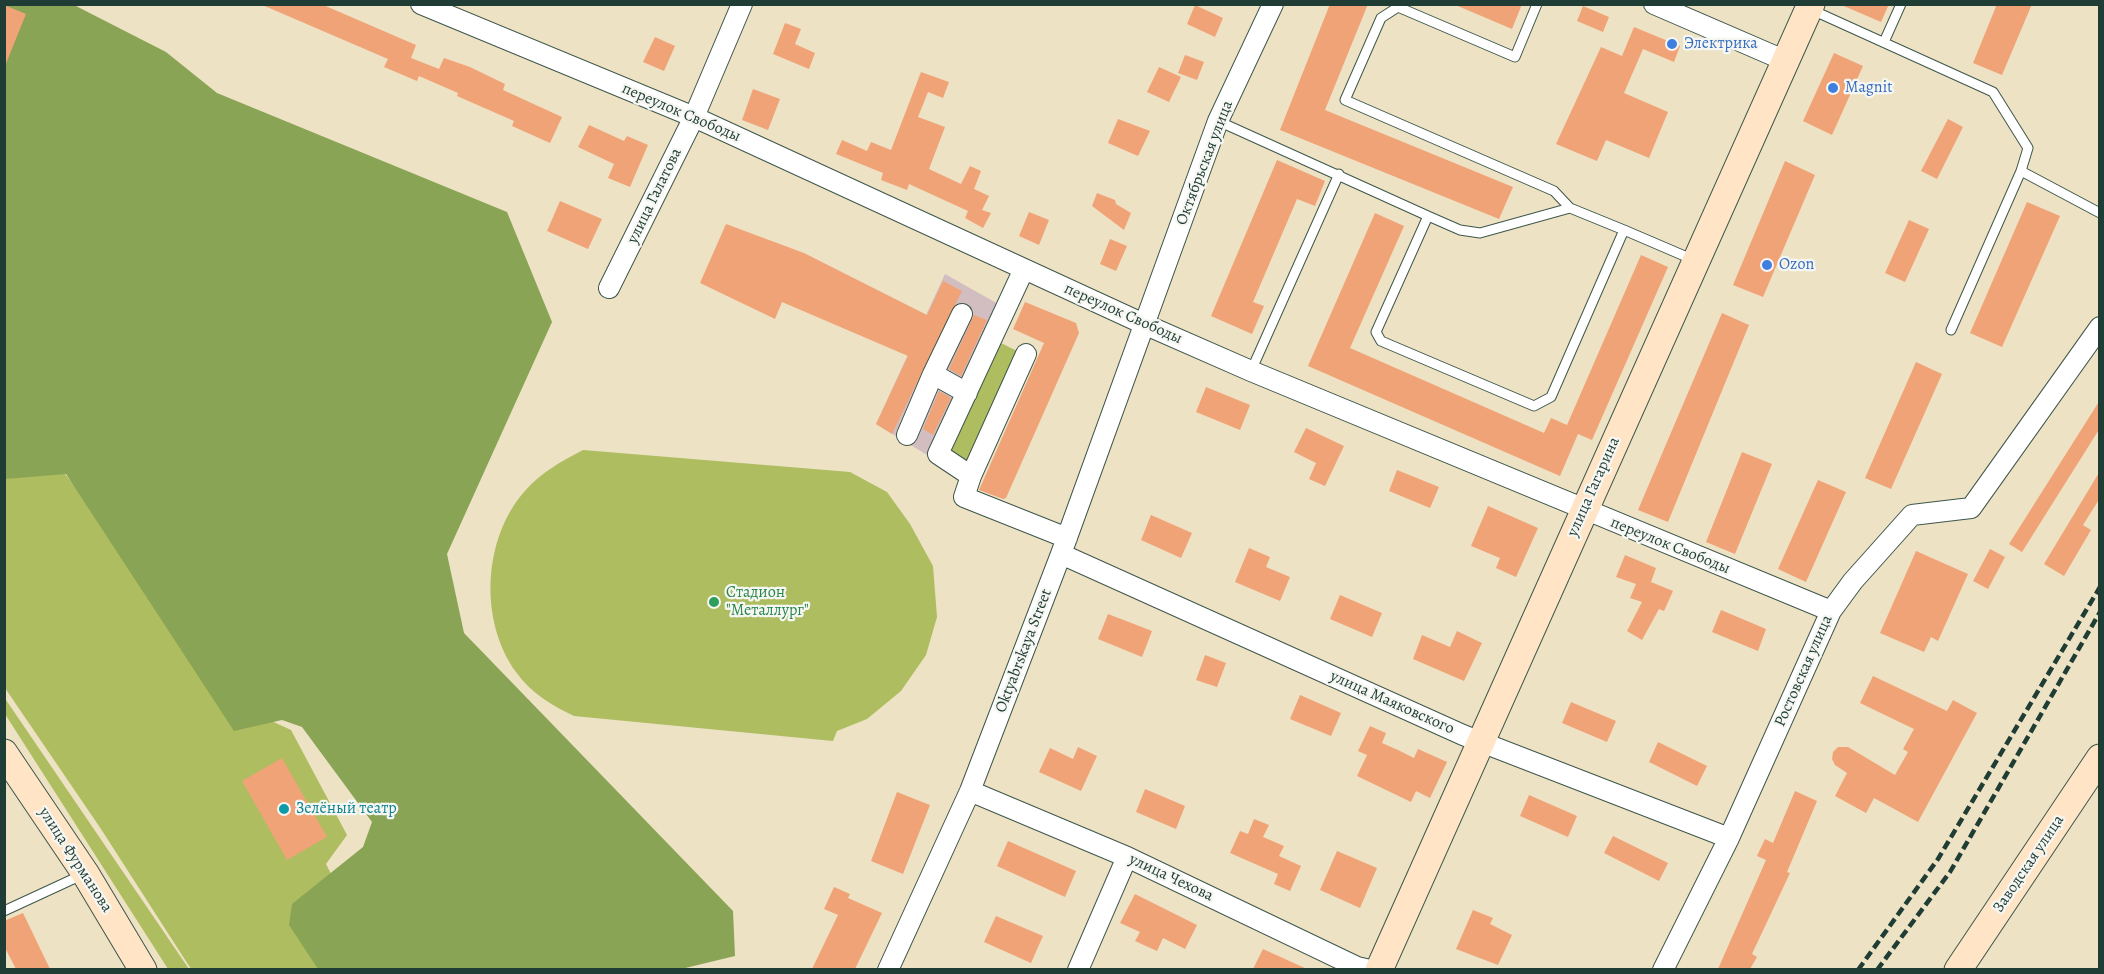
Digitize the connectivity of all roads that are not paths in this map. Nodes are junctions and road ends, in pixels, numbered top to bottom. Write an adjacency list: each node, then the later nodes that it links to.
1 (421, 4): 10 (street, переулок Свободы)
2 (742, 4): 10 (street, улица Галатова)
3 (1273, 4): 11 (street, Октябрьская улица)
4 (1538, 4): 14 (lane)
5 (1654, 4): 9 (street)
6 (1901, 4): 8 (lane)
7 (1810, 7): 8 (lane); 9 (main road, улица Гагарина)
8 (1884, 42): 12 (lane)
9 (1786, 61): 18 (main road, улица Гагарина)
10 (694, 117): 19 (street, переулок Свободы); 20 (street, улица Галатова)
11 (1218, 120): 13 (lane); 22 (street, Октябрьская улица)
12 (2021, 171): 15 (lane); 24 (lane)
13 (1339, 174): 16 (lane); 26 (lane)
14 (1570, 208): 16 (lane); 17 (lane)
15 (2100, 213)
16 (1428, 216): 17 (lane)
17 (1624, 230): 18 (lane)
18 (1696, 261): 31 (main road, улица Гагарина)
19 (1024, 269): 22 (street, переулок Свободы); 28 (street)
20 (609, 288)
21 (962, 314): 27 (street)
22 (1146, 325): 26 (street, переулок Свободы); 32 (street, Oktyabrskaya Street)
23 (2100, 327): 33 (street, Ростовская улица)
24 (1951, 330)
25 (1026, 354): 30 (street)
26 (1251, 371): 31 (street, переулок Свободы)
27 (933, 374): 28 (street); 29 (street)
28 (967, 393): 30 (street)
29 (907, 435)
30 (971, 476): 32 (street, улица Маяковского)
31 (1583, 510): 33 (street, переулок Свободы); 34 (main road, улица Гагарина)
32 (1064, 546): 34 (street, улица Маяковского); 37 (street, Oktyabrskaya Street)
33 (1831, 611): 38 (street, Ростовская улица)
34 (1483, 741): 38 (street, улица Маяковского); 46 (main road, улица Гагарина)
35 (4, 753): 40 (main road, улица Фурманова)
36 (2100, 758): 48 (main road, Заводская улица)
37 (970, 791): 39 (street, улица Чехова); 43 (street, Oktyabrskaya Street)
38 (1729, 838): 47 (street, Ростовская улица)
39 (1126, 857): 44 (street); 45 (street, улица Чехова)
40 (85, 873): 41 (lane); 42 (main road, улица Фурманова)
41 (4, 911)
42 (143, 969)
43 (888, 969)
44 (1078, 969)
45 (1370, 969)
46 (1378, 969)
47 (1663, 969)
48 (1958, 969)

